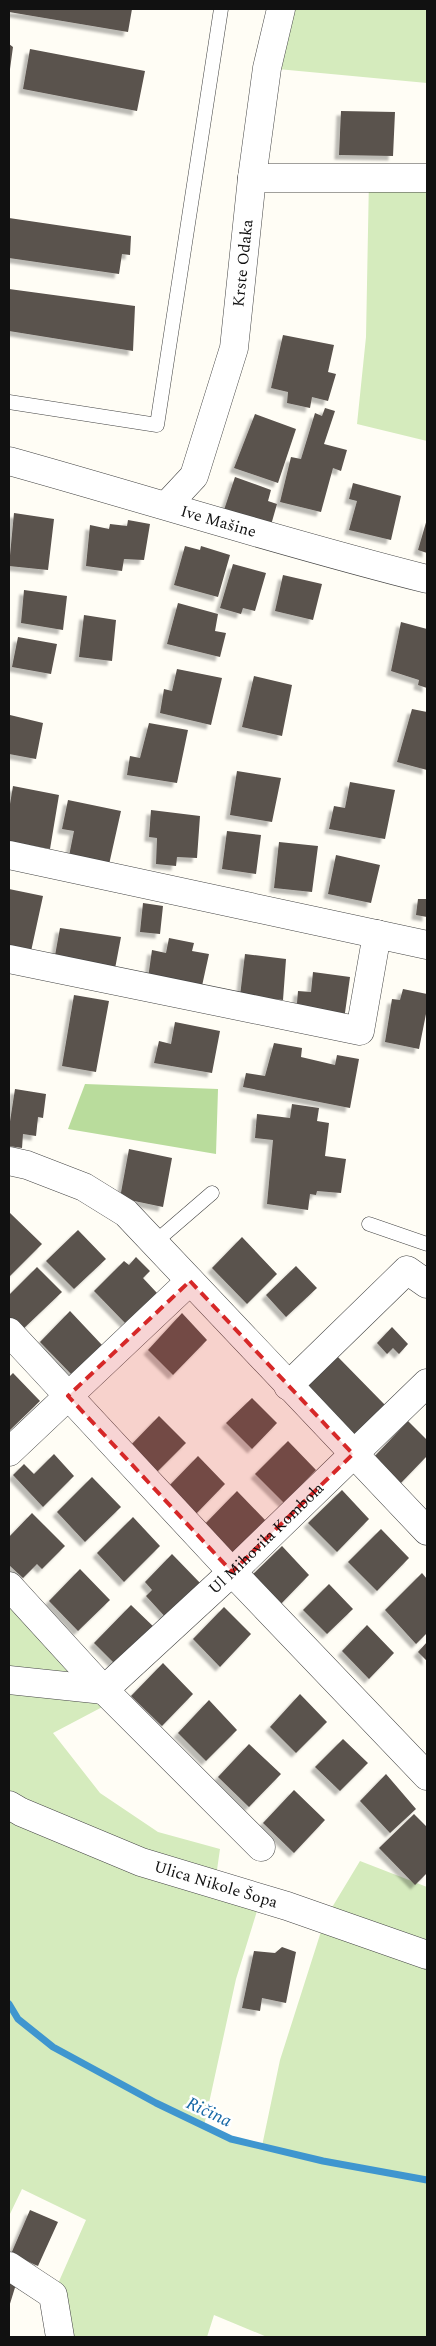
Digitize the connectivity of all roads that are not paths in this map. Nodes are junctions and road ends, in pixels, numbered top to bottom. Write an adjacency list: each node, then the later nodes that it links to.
1 (221, 9): 5 (lane)
2 (281, 9): 3 (street, Krste Odaka)
3 (252, 178): 4 (street); 7 (street, Krste Odaka)
4 (427, 178)
5 (9, 402)
6 (9, 461): 7 (street, Ive Mašine)
7 (167, 505): 8 (street, Ive Mašine)
8 (427, 579)
9 (9, 856): 10 (street)
10 (377, 934): 11 (street); 12 (street)
11 (427, 945)
12 (9, 959)
13 (9, 1161): 16 (street)
14 (212, 1193): 16 (lane)
15 (369, 1224): 17 (lane)
16 (154, 1243): 18 (street)
17 (427, 1244)
18 (190, 1281): 22 (street); 23 (street)
19 (427, 1284): 22 (street)
20 (9, 1332): 23 (street)
21 (427, 1383): 25 (street, Ul Mihovila Kombola)
22 (288, 1386): 25 (street)
23 (68, 1396): 24 (street); 27 (street)
24 (9, 1452)
25 (353, 1454): 26 (street); 27 (street, Ul Mihovila Kombola)
26 (427, 1530)
27 (232, 1572): 30 (street, Ul Mihovila Kombola); 31 (street)
28 (9, 1586): 30 (street)
29 (9, 1680): 30 (street)
30 (104, 1690): 33 (street)
31 (427, 1776)
32 (9, 1805): 34 (street, Ulica Nikole Šopa)
33 (260, 1846)
34 (427, 1955)
35 (9, 2266): 36 (street)
36 (60, 2337)

